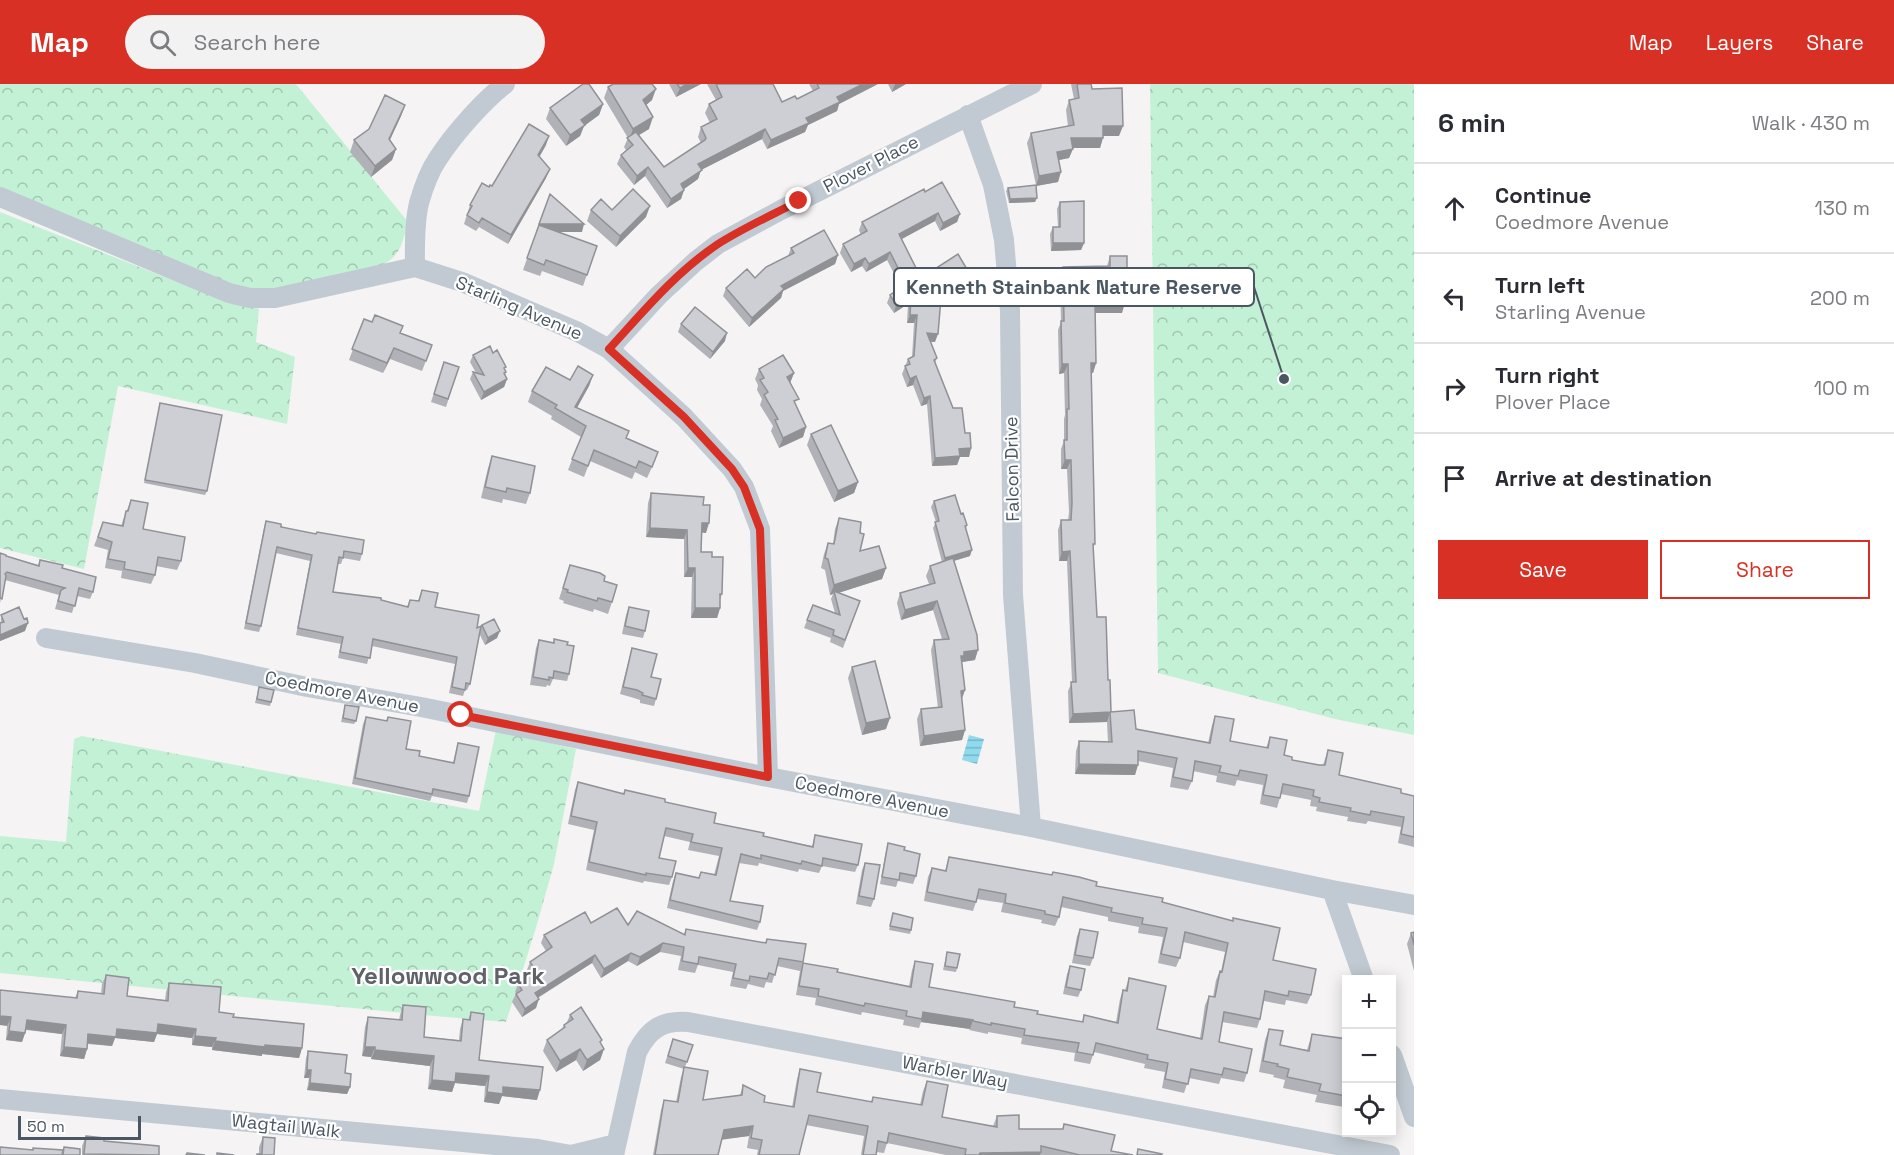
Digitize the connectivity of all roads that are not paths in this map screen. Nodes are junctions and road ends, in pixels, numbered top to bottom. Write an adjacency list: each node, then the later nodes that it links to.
1 (505, 84): 5 (street)
2 (1032, 84): 3 (street, Plover Place)
3 (968, 115): 6 (street, Plover Place); 9 (street, Falcon Drive)
4 (0, 197): 5 (street)
5 (415, 267): 6 (street, Starling Avenue)
6 (609, 349): 8 (street, Starling Avenue)
7 (46, 638): 8 (street, Coedmore Avenue)
8 (768, 777): 9 (street, Coedmore Avenue)
9 (1031, 827): 10 (street, Coedmore Avenue)
10 (1332, 890): 11 (street, Coedmore Avenue); 12 (street)
11 (1414, 905)
12 (1362, 975)
13 (1396, 1066): 15 (street)
14 (0, 1099): 17 (street, Wagtail Walk)
15 (1414, 1117)
16 (615, 1149): 17 (street, Wagtail Walk); 18 (street, Warbler Way)
17 (571, 1155)
18 (1390, 1155)

